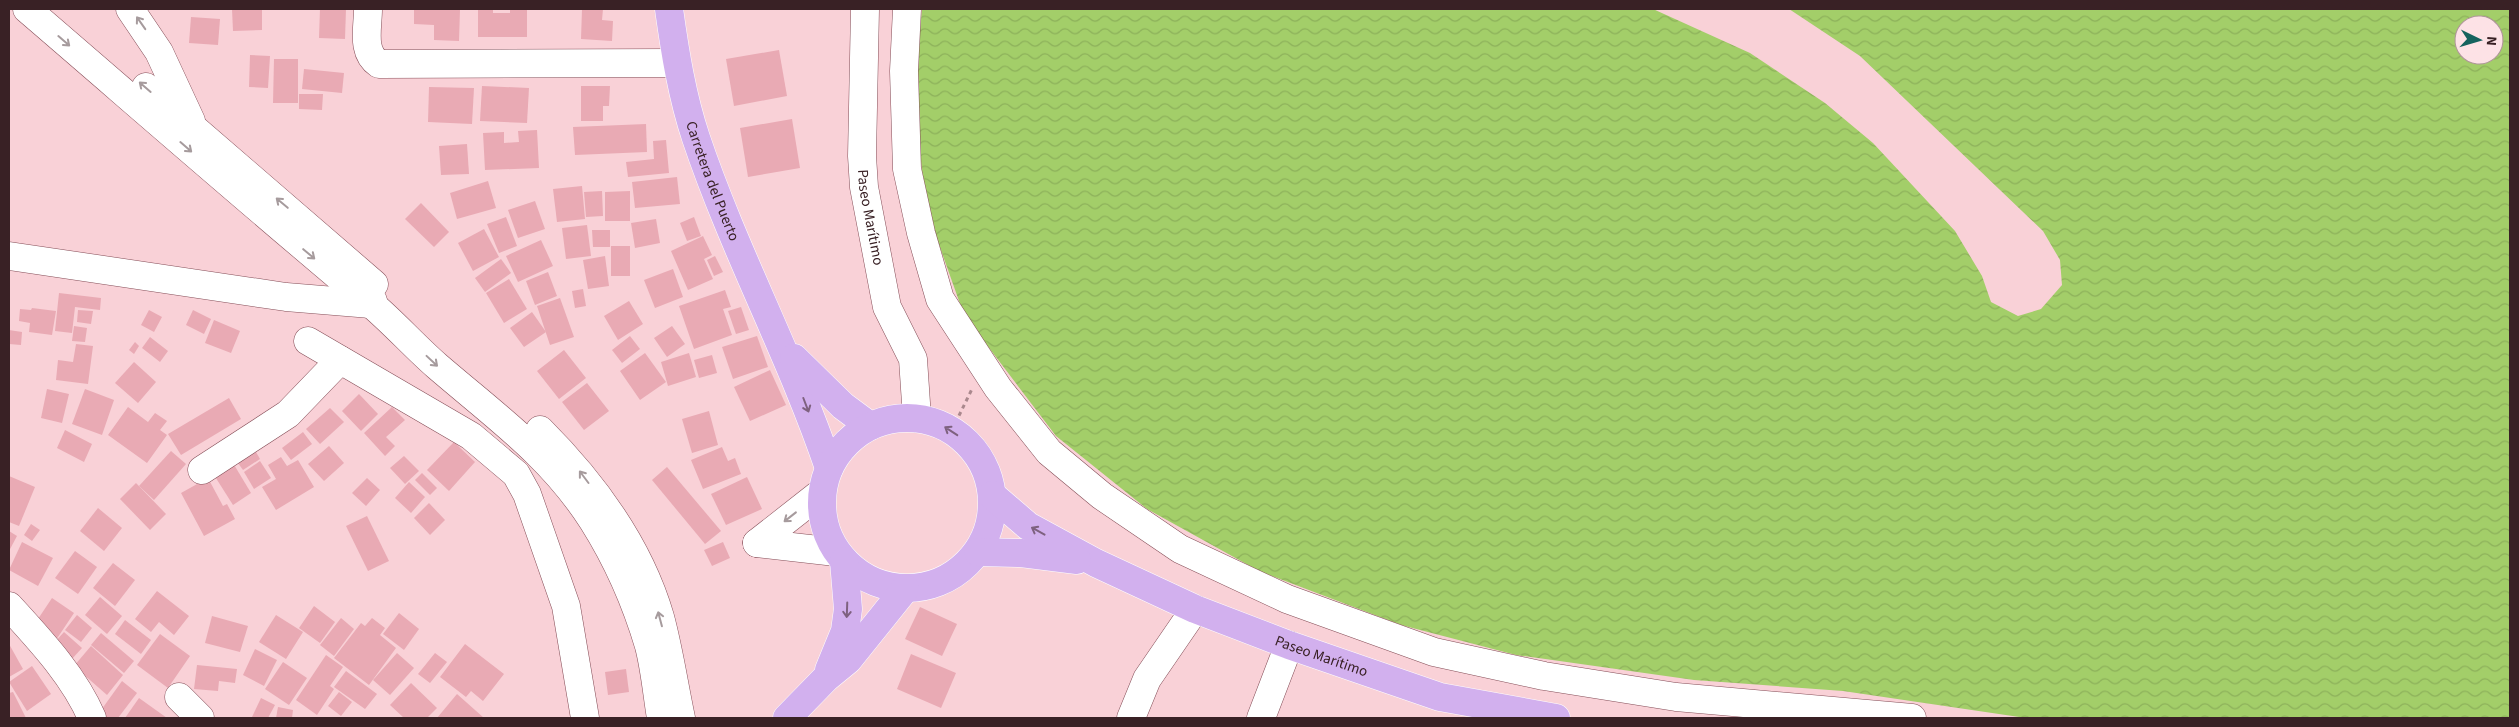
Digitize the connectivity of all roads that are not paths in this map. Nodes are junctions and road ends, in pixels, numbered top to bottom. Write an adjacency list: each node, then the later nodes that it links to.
1 (130, 9): 8 (street, one-way to 1)
2 (368, 9): 7 (street)
3 (668, 9): 7 (main road, Carretera del Puerto)
4 (865, 9): 14 (street, Paseo Marítimo)
5 (907, 9): 37 (street)
6 (37, 10): 8 (street, one-way to 6); 10 (street, one-way to 10)
7 (676, 63): 12 (main road, Carretera del Puerto)
8 (195, 129): 10 (street, one-way to 8)
9 (9, 256): 10 (street)
10 (376, 297): 31 (street, one-way to 31); 32 (street, one-way to 10)
11 (308, 341): 13 (street)
12 (782, 344): 15 (main road, Carretera del Puerto); 17 (main road, Carretera del Puerto, one-way to 17)
13 (340, 360): 16 (street); 30 (street)
14 (917, 418): 15 (main road); 18 (main road, one-way to 14)
15 (870, 426): 17 (main road)
16 (202, 470)
17 (826, 480): 20 (main road); 20 (street, one-way to 20)
18 (992, 495): 19 (main road); 21 (main road, Paseo Marítimo, one-way to 18)
19 (978, 552): 21 (main road, Paseo Marítimo); 22 (main road)
20 (840, 557): 22 (main road); 26 (main road, one-way to 26)
21 (1096, 563): 24 (main road, Paseo Marítimo)
22 (905, 589): 26 (main road)
23 (9, 606): 28 (street)
24 (1195, 609): 25 (main road, Paseo Marítimo); 34 (street)
25 (1289, 645): 35 (street); 36 (main road, Paseo Marítimo)
26 (826, 678): 33 (main road)
27 (179, 697): 29 (street)
28 (92, 718)
29 (200, 718)
30 (585, 718)
31 (661, 718)
32 (681, 718)
33 (787, 718)
34 (1131, 718)
35 (1261, 718)
36 (1556, 718)
37 (1912, 718)

